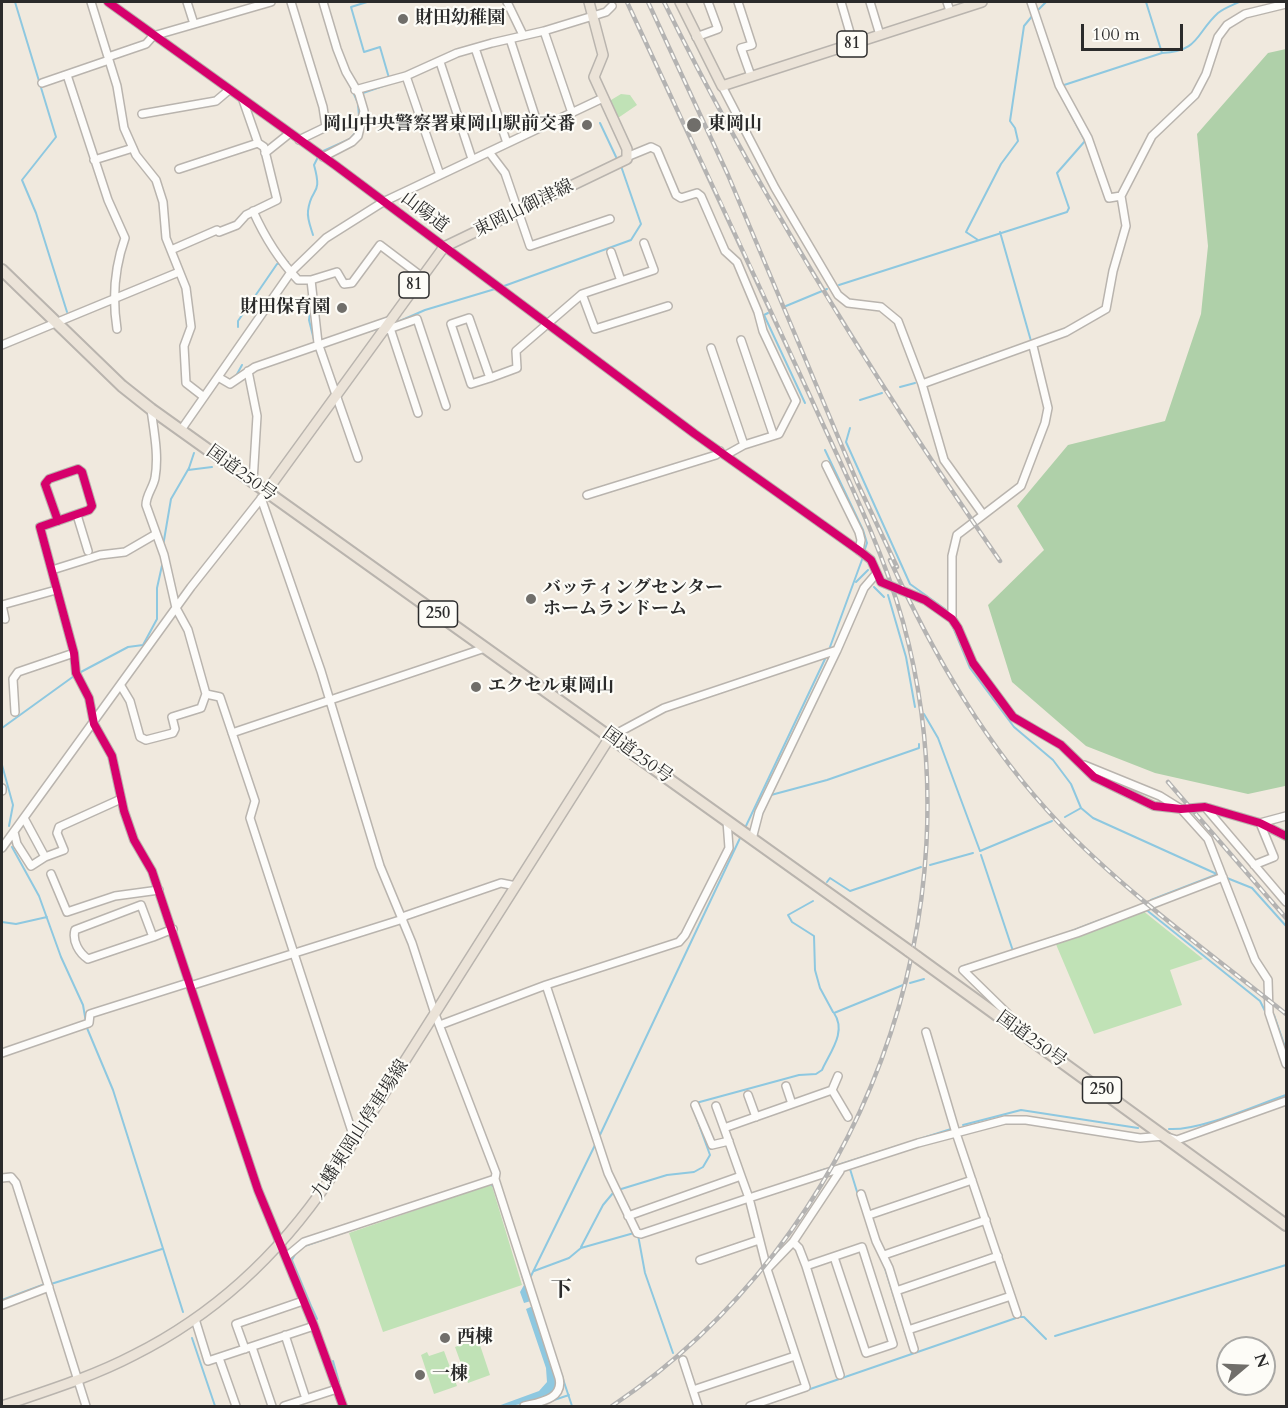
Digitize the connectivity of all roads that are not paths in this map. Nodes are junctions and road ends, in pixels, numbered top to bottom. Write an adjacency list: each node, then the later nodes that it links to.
1 (91, 2): 29 (street)
2 (108, 2): 24 (street, 山陽道)
3 (187, 2): 20 (street)
4 (270, 2): 20 (street)
5 (291, 2): 44 (street)
6 (323, 2): 37 (street)
7 (507, 2): 22 (street)
8 (589, 2): 19 (main road)
9 (680, 2): 25 (main road)
10 (708, 2): 25 (street)
11 (738, 2): 33 (street)
12 (840, 2): 27 (street)
13 (870, 2): 23 (street)
14 (982, 2): 18 (main road, 81)
15 (1031, 2): 56 (street)
16 (1287, 4): 56 (street)
17 (612, 6): 19 (street)
18 (949, 6): 23 (main road, 81)
19 (593, 16): 21 (street); 38 (main road)
20 (194, 24): 24 (street)
21 (544, 31): 22 (street); 40 (street)
22 (523, 35): 26 (street)
23 (880, 35): 27 (main road, 81)
24 (153, 36): 29 (street); 36 (street, 山陽道)
25 (696, 37): 35 (main road)
26 (510, 39): 28 (street); 42 (street)
27 (853, 43): 33 (main road, 81)
28 (475, 48): 30 (street); 46 (street)
29 (109, 58): 31 (street); 47 (street)
30 (440, 62): 32 (street); 52 (street)
31 (67, 75): 34 (street); 53 (street)
32 (406, 76): 37 (street); 55 (street)
33 (751, 76): 35 (main road, 81)
34 (42, 83)
35 (722, 86): 86 (street)
36 (229, 90): 39 (street, 山陽道); 41 (street)
37 (355, 90): 51 (street)
38 (603, 98): 40 (street); 50 (main road)
39 (243, 100): 43 (street, 山陽道); 45 (street)
40 (572, 112): 42 (street)
41 (142, 114)
42 (539, 128): 46 (street)
43 (290, 133): 44 (street, 山陽道); 49 (street)
44 (299, 140): 51 (street, 山陽道)
45 (258, 143): 49 (street); 54 (street)
46 (507, 143): 48 (street)
47 (133, 148): 53 (street); 63 (street)
48 (489, 152): 52 (street); 59 (street)
49 (265, 153): 58 (street)
50 (629, 156): 59 (main road, 東岡山御津線 / 81); 93 (street)
51 (323, 157): 57 (street, 山陽道)
52 (472, 159): 55 (street)
53 (94, 160): 72 (street)
54 (179, 169)
55 (440, 175): 57 (street)
56 (1121, 196): 81 (street)
57 (383, 202): 62 (street, 山陽道); 67 (street)
58 (253, 211): 63 (street); 67 (street)
59 (519, 211): 60 (street); 62 (main road, 東岡山御津線 / 81)
60 (610, 219)
61 (644, 243): 70 (street)
62 (444, 247): 68 (main road, 東岡山御津線 / 81); 75 (street, 山陽道)
63 (171, 250): 66 (street)
64 (611, 252): 70 (street)
65 (2, 270): 74 (highway, 国道250号 / 250)
66 (179, 272): 72 (street); 88 (street)
67 (291, 272): 69 (street); 84 (street)
68 (421, 276): 69 (street); 76 (main road, 東岡山御津線 / 81)
69 (311, 280): 79 (street)
70 (621, 281): 71 (street)
71 (580, 295): 73 (street); 75 (street)
72 (113, 301): 74 (street); 77 (street)
73 (668, 306)
74 (56, 323): 80 (street); 90 (highway, 国道250号 / 250)
75 (547, 323): 85 (street); 95 (street, 山陽道)
76 (387, 327): 79 (street); 87 (main road, 東岡山御津線 / 81); 89 (street); 91 (street)
77 (117, 329)
78 (741, 340): 93 (street)
79 (318, 343): 83 (street); 87 (street)
80 (2, 345)
81 (1033, 346): 86 (street); 101 (street)
82 (711, 348): 94 (street)
83 (248, 371): 84 (street); 98 (street)
84 (218, 377): 88 (street)
85 (490, 378): 85 (street)
86 (922, 384): 101 (street)
87 (336, 395): 96 (street); 99 (main road, 東岡山御津線 / 81)
88 (204, 397): 92 (street)
89 (446, 406)
90 (152, 412): 92 (highway, 国道250号 / 250); 104 (street)
91 (418, 413)
92 (181, 430): 98 (highway, 国道250号 / 250)
93 (773, 434): 94 (street)
94 (744, 445): 95 (street)
95 (723, 453): 100 (street); 106 (street, 山陽道)
96 (357, 458)
97 (826, 465): 106 (street)
98 (252, 482): 99 (highway, 国道250号 / 250)
99 (264, 495): 111 (street); 114 (highway, 国道250号 / 250); 119 (street)
100 (587, 495)
101 (982, 513): 113 (street)
102 (77, 515): 103 (street); 103 (street); 105 (street)
103 (58, 521): 107 (street)
104 (156, 534): 107 (street); 111 (street)
105 (88, 551)
106 (860, 551): 108 (street, 山陽道)
107 (52, 570): 109 (street)
108 (876, 574): 113 (street); 115 (street)
109 (56, 591): 110 (street); 116 (street)
110 (2, 605): 112 (street)
111 (176, 608): 117 (street); 118 (street)
112 (5, 619)
113 (952, 619): 124 (street)
114 (485, 648): 119 (street); 123 (highway, 国道250号 / 250)
115 (837, 650): 123 (street); 134 (street)
116 (74, 653): 120 (street); 121 (street)
117 (121, 686): 118 (street); 121 (street)
118 (206, 694): 122 (street)
119 (329, 701): 122 (street); 143 (street)
120 (15, 712)
121 (94, 724): 125 (street); 129 (street)
122 (232, 733): 146 (street)
123 (610, 737): 130 (highway, 国道250号 / 250); 140 (main road, 九蟠東岡山停車場線)
124 (1079, 762): 127 (street); 127 (street)
125 (121, 799): 136 (street); 141 (street)
126 (1205, 807): 127 (street); 131 (street); 137 (street)
127 (1180, 809): 139 (street)
128 (1287, 816): 131 (street)
129 (24, 818): 132 (street); 136 (street)
130 (727, 820): 134 (highway, 国道250号 / 250); 148 (street)
131 (1260, 823): 133 (street); 137 (street)
132 (14, 832): 135 (street); 136 (street)
133 (1287, 836)
134 (751, 838): 150 (highway, 国道250号 / 250)
135 (2, 848)
136 (45, 857)
137 (1256, 864): 142 (street)
138 (51, 873): 141 (street)
139 (1223, 877): 150 (street); 154 (street)
140 (516, 886): 143 (street); 149 (main road, 九蟠東岡山停車場線)
141 (159, 890): 144 (street)
142 (1287, 902)
143 (403, 918): 146 (street); 149 (street)
144 (173, 929): 145 (street); 147 (street)
145 (153, 937): 145 (street)
146 (293, 952): 147 (street); 170 (street)
147 (189, 984): 153 (street); 185 (street)
148 (546, 985): 151 (street); 180 (street)
149 (435, 1014): 151 (street); 170 (main road, 九蟠東岡山停車場線)
150 (1008, 1023): 165 (highway, 国道250号 / 250)
151 (440, 1025): 175 (street)
152 (926, 1032): 167 (street)
153 (2, 1053)
154 (1287, 1064)
155 (838, 1076): 157 (street)
156 (786, 1086): 160 (street)
157 (832, 1090): 160 (street); 164 (street)
158 (748, 1095): 163 (street)
159 (1287, 1101): 168 (street)
160 (792, 1104): 163 (street)
161 (695, 1105): 171 (street)
162 (716, 1106): 166 (street)
163 (756, 1117): 166 (street)
164 (848, 1117)
165 (1145, 1121): 168 (highway, 国道250号 / 250); 169 (street)
166 (724, 1128): 171 (street)
167 (956, 1133): 169 (street); 172 (street); 176 (street)
168 (1164, 1136): 169 (street); 182 (highway, 国道250号 / 250)
169 (1140, 1138)
170 (355, 1141): 185 (main road, 九蟠東岡山停車場線)
171 (729, 1141): 173 (street)
172 (842, 1169): 178 (street); 184 (street)
173 (741, 1176): 178 (street); 180 (street)
174 (2, 1178): 193 (street)
175 (495, 1179): 188 (street); 219 (street)
176 (972, 1180): 179 (street); 181 (street)
177 (861, 1194): 179 (street)
178 (748, 1196): 180 (street); 183 (street)
179 (868, 1215): 186 (street)
180 (628, 1216)
181 (986, 1220): 186 (street); 187 (street)
182 (1287, 1225)
183 (759, 1240): 190 (street); 192 (street)
184 (793, 1242): 191 (street); 192 (street)
185 (280, 1244): 188 (street); 199 (main road, 九蟠東岡山停車場線)
186 (884, 1255): 194 (street)
187 (998, 1256): 194 (street); 195 (street)
188 (286, 1257): 196 (street)
189 (834, 1257): 189 (street); 191 (street)
190 (700, 1260)
191 (806, 1266): 208 (street)
192 (767, 1269): 205 (street)
193 (48, 1285): 197 (street); 209 (street)
194 (896, 1291): 201 (street)
195 (1011, 1296): 198 (street); 201 (street)
196 (303, 1301): 200 (street); 203 (street)
197 (2, 1305)
198 (1017, 1314)
199 (195, 1319): 206 (street); 209 (main road, 九蟠東岡山停車場線)
200 (314, 1326): 202 (street); 210 (street)
201 (908, 1330): 204 (street)
202 (285, 1335): 203 (street); 212 (street)
203 (248, 1348): 206 (street); 216 (street)
204 (914, 1349)
205 (795, 1356): 211 (street); 221 (street)
206 (219, 1358): 215 (street)
207 (683, 1360): 211 (street)
208 (840, 1375)
209 (78, 1380): 213 (main road, 九蟠東岡山停車場線); 214 (street)
210 (337, 1389): 212 (street); 218 (street)
211 (693, 1390): 220 (street)
212 (306, 1399): 217 (street)
213 (2, 1407)
214 (86, 1407)
215 (236, 1407)
216 (272, 1407)
217 (284, 1407)
218 (343, 1407)
219 (524, 1407)
220 (698, 1407)
221 (750, 1407)

